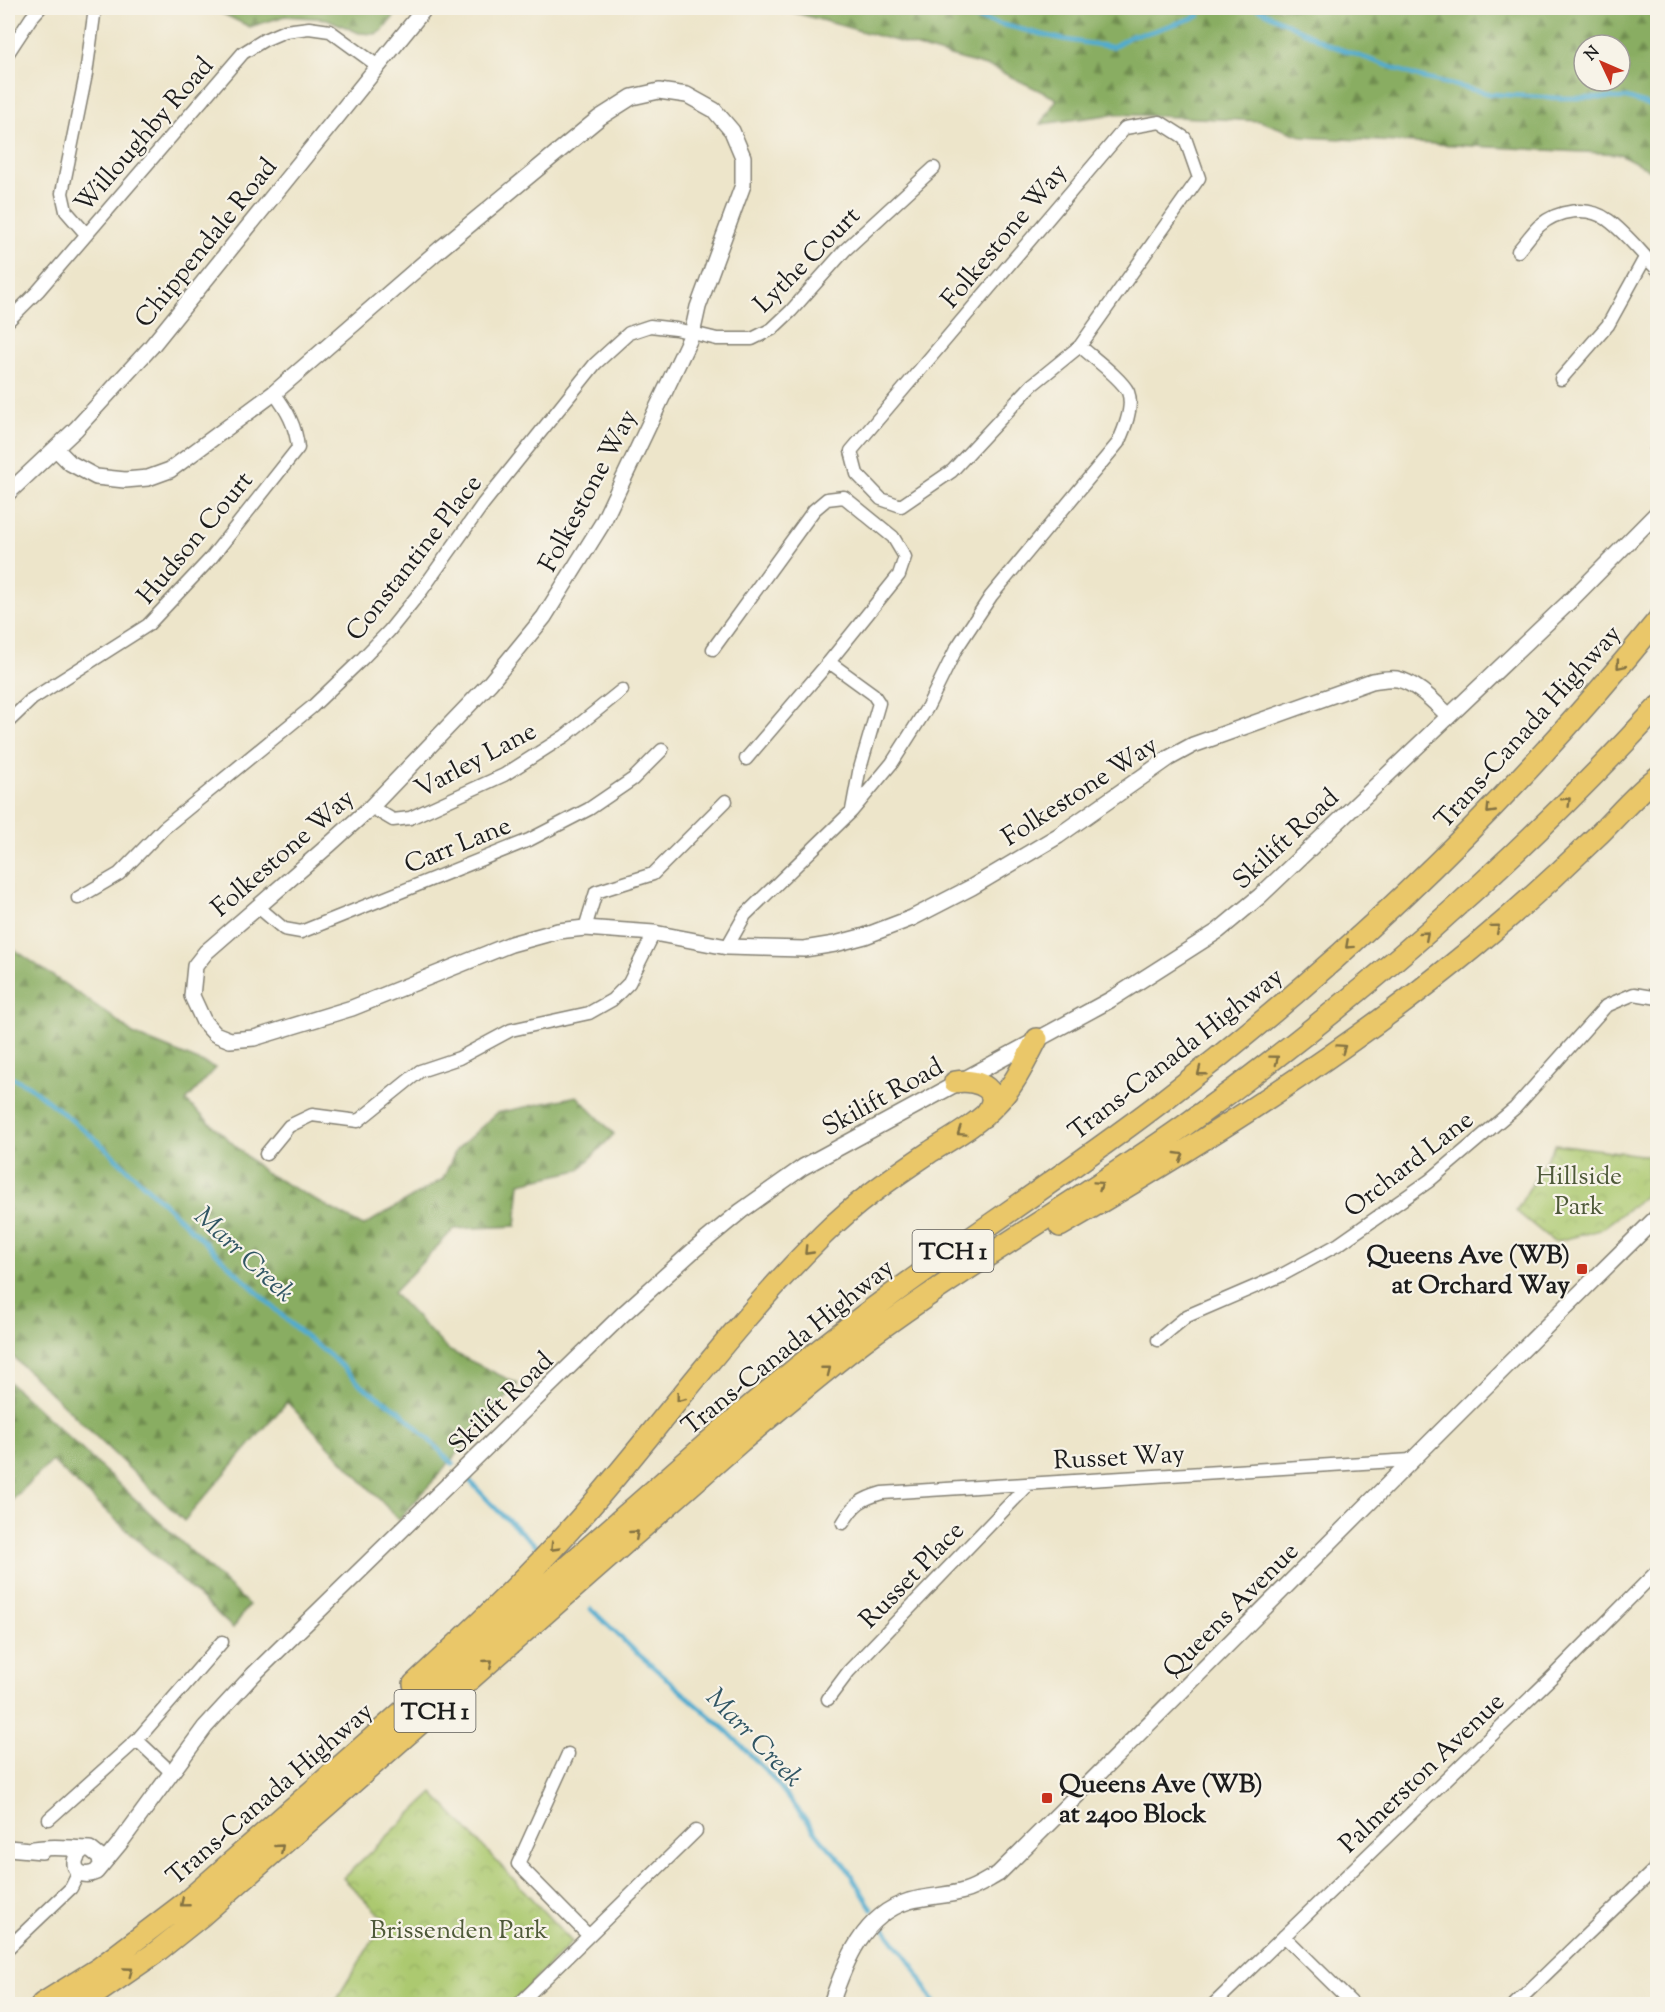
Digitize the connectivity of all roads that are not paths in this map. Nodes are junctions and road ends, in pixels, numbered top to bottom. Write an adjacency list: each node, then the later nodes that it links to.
1 (40, 8): 4 (street)
2 (96, 8): 7 (street, Willoughby Road)
3 (425, 8): 5 (street, Chippendale Road)
4 (8, 53)
5 (378, 66): 7 (street, Willoughby Road); 17 (street, Chippendale Road)
6 (934, 168): 12 (street, Lythe Court)
7 (86, 234): 11 (street)
8 (1518, 251): 9 (street)
9 (1645, 258): 10 (street); 14 (street)
10 (1658, 270)
11 (8, 321)
12 (692, 334): 15 (street, Folkestone Way); 32 (street, Folkestone Way); 34 (street, Constantine Place)
13 (1080, 346): 13 (street, Folkestone Way); 33 (street)
14 (1561, 379)
15 (274, 393): 17 (street, Folkestone Way); 27 (street, Hudson Court)
16 (1658, 440): 18 (street)
17 (56, 448): 19 (street, Chippendale Road)
18 (1658, 463)
19 (8, 493)
20 (1658, 512): 26 (street, Skilift Road)
21 (1658, 620): 64 (highway, Trans-Canada Highway / TCH 1, one-way to 64)
22 (713, 649): 23 (street)
23 (829, 662): 29 (street); 33 (street)
24 (622, 690): 32 (street, Varley Lane)
25 (1658, 707): 46 (highway, Trans-Canada Highway / TCH 1, one-way to 25)
26 (1449, 716): 38 (street, Folkestone Way); 40 (street, Skilift Road)
27 (8, 722)
28 (662, 750): 35 (street, Carr Lane)
29 (746, 759)
30 (1658, 777): 46 (highway, one-way to 30)
31 (726, 801): 36 (street)
32 (370, 807): 35 (street, Folkestone Way)
33 (852, 811): 38 (street)
34 (78, 898)
35 (257, 906): 36 (street, Folkestone Way)
36 (585, 928): 37 (street, Folkestone Way)
37 (654, 933): 38 (street, Folkestone Way); 43 (street)
38 (727, 947)
39 (1658, 998): 47 (street, Orchard Lane)
40 (1037, 1039): 41 (street, Skilift Road); 42 (highway)
41 (955, 1082): 42 (highway); 56 (street, Skilift Road)
42 (984, 1116): 64 (highway, one-way to 64)
43 (266, 1154)
44 (1657, 1215): 45 (street); 48 (street, Queens Avenue)
45 (1658, 1242)
46 (910, 1309): 71 (highway, Trans-Canada Highway / TCH 1, one-way to 46)
47 (1158, 1340)
48 (1411, 1460): 49 (street, Russet Way); 73 (street, Queens Avenue)
49 (1029, 1484): 50 (street, Russet Way); 53 (street, Russet Place)
50 (843, 1523)
51 (1658, 1570): 68 (street, Palmerston Avenue)
52 (222, 1642): 54 (street)
53 (828, 1699)
54 (136, 1740): 56 (street); 58 (street)
55 (568, 1754): 67 (street)
56 (171, 1772): 57 (street, Skilift Road)
57 (138, 1818): 62 (street, Skilift Road); 63 (street, Skilift Road)
58 (50, 1819)
59 (696, 1832): 67 (street)
60 (8, 1848): 61 (street)
61 (34, 1849): 62 (street); 66 (street)
62 (88, 1850): 63 (street); 66 (street)
63 (101, 1865): 66 (street)
64 (229, 1866): 70 (highway, Trans-Canada Highway / TCH 1, one-way to 70)
65 (1658, 1866): 76 (street)
66 (77, 1868): 69 (street)
67 (588, 1935): 72 (street)
68 (1284, 1936): 74 (street, Palmerston Avenue); 75 (street)
69 (8, 1948)
70 (42, 2004)
71 (81, 2004)
72 (519, 2004)
73 (831, 2004)
74 (1214, 2004)
75 (1353, 2004)
76 (1515, 2004)

